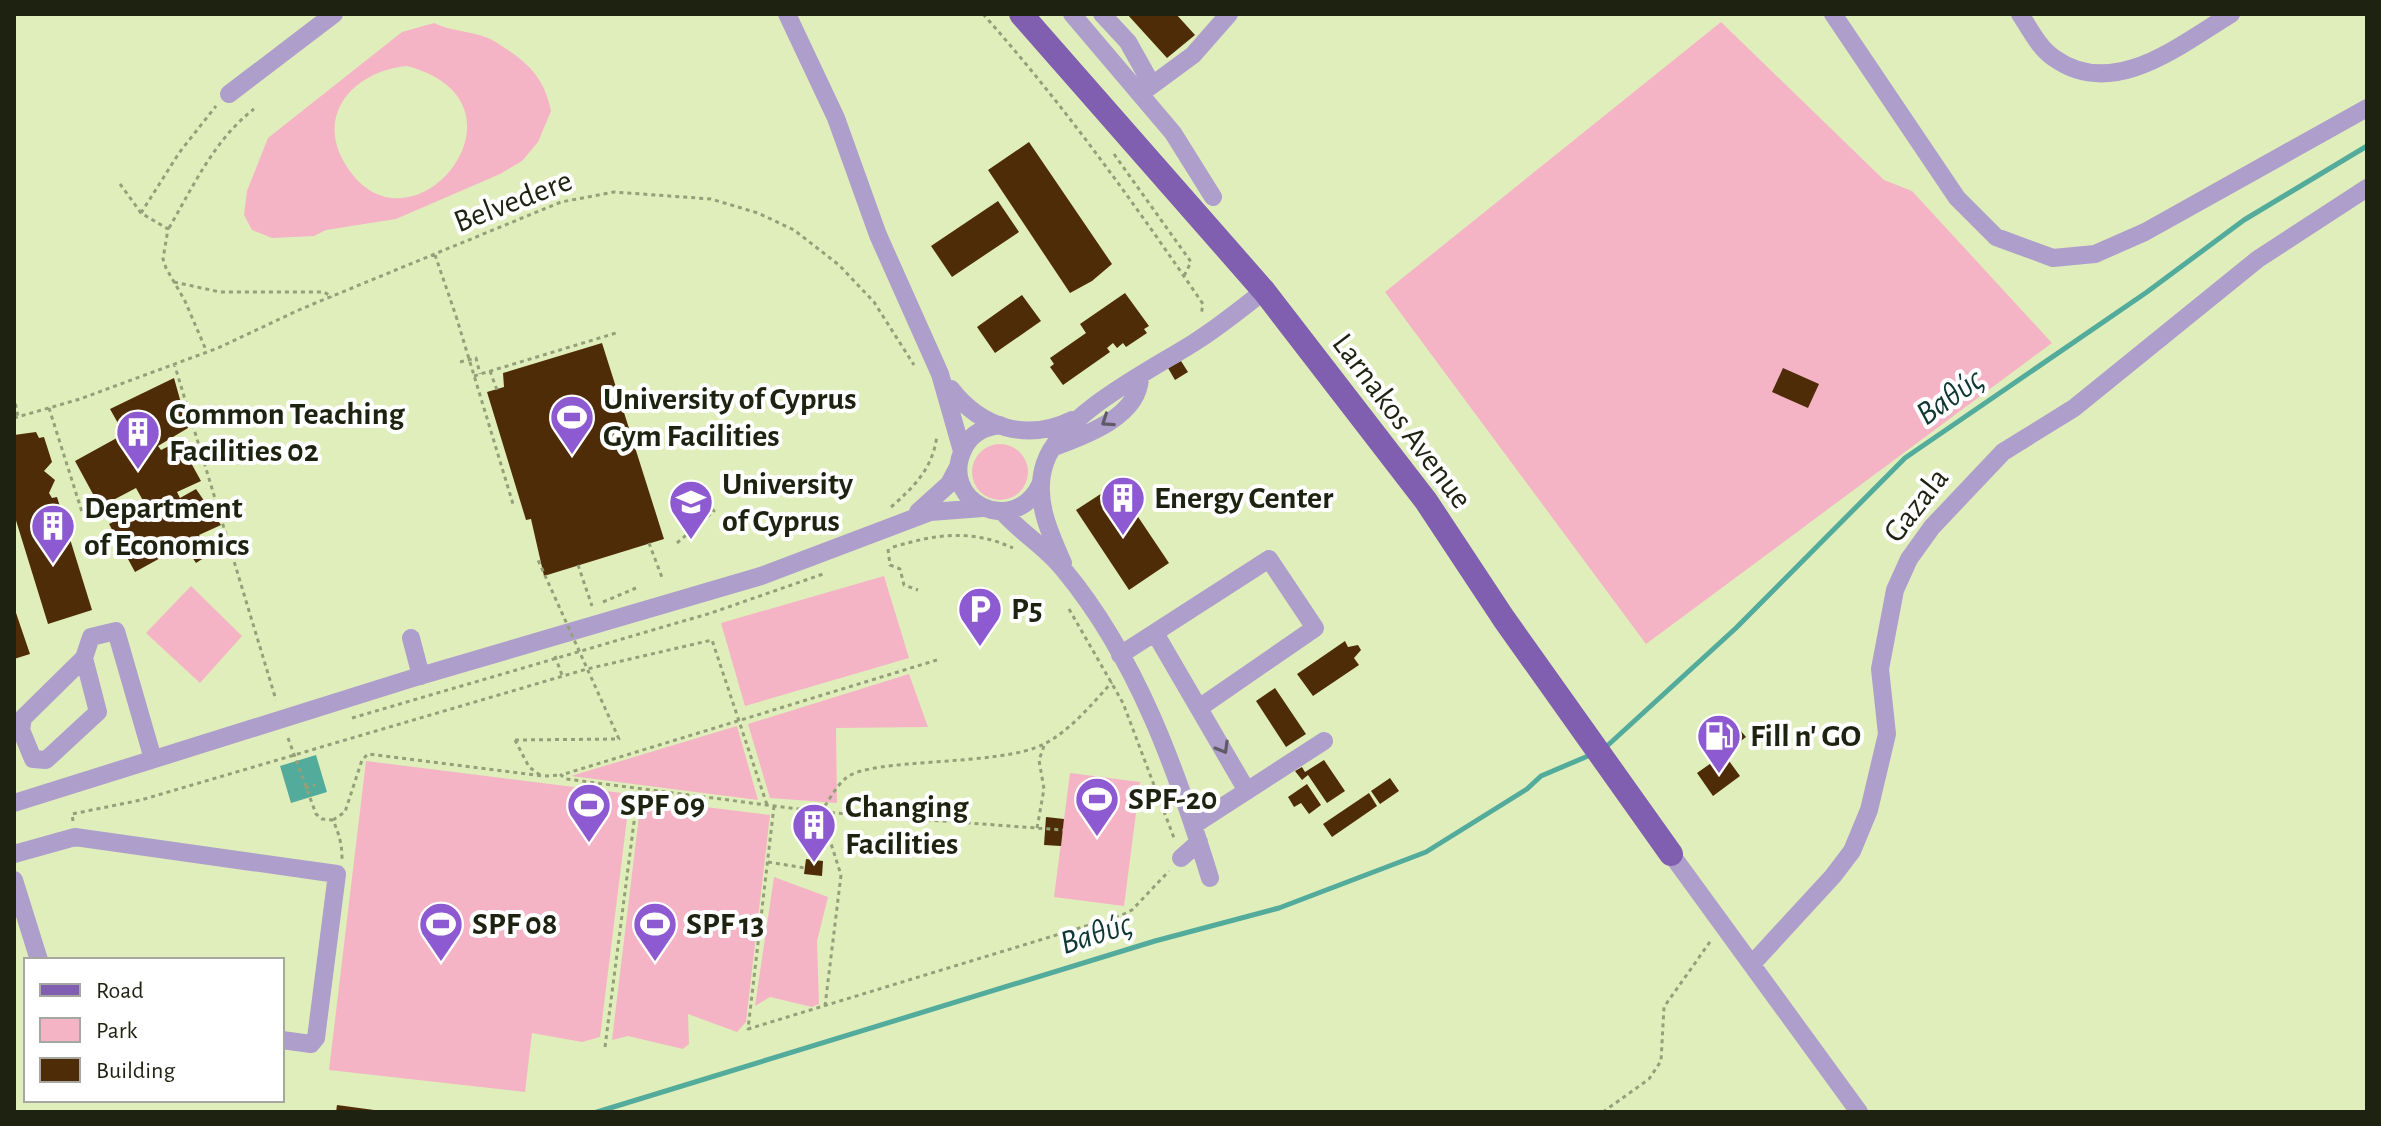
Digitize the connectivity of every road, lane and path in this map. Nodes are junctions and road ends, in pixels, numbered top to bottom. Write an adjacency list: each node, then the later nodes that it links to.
1 (334, 14): 12 (street)
2 (787, 14): 32 (street)
3 (983, 14): 22 (path)
4 (1021, 14): 24 (main road, Larnakos Avenue)
5 (1072, 14): 11 (street)
6 (1102, 14): 11 (street)
7 (1229, 14): 11 (street)
8 (1833, 14): 13 (street)
9 (2020, 14): 10 (street)
10 (2231, 14)
11 (1146, 89): 18 (street)
12 (229, 94): 19 (path)
13 (2367, 108)
14 (254, 109): 20 (path)
15 (1113, 153): 22 (path)
16 (120, 184): 19 (path)
17 (2367, 188): 109 (street, Gazala)
18 (1213, 197)
19 (141, 213): 20 (path)
20 (168, 229): 23 (path)
21 (435, 255): 25 (path, Belvedere); 33 (path, bridge); 34 (path, Belvedere)
22 (1184, 276): 26 (path)
23 (174, 282): 25 (path); 28 (path)
24 (1264, 291): 35 (street); 100 (main road, Larnakos Avenue)
25 (333, 298): 28 (path, Belvedere)
26 (1191, 324)
27 (616, 333): 31 (path)
28 (206, 350): 29 (path, Belvedere)
29 (174, 362): 38 (path, Belvedere); 76 (path)
30 (460, 362): 33 (path)
31 (490, 371): 33 (path); 36 (path)
32 (940, 374): 42 (street); 44 (street)
33 (477, 375): 47 (path, bridge)
34 (921, 375)
35 (1140, 377): 39 (street); 43 (street, one-way to 43)
36 (497, 390)
37 (14, 396): 40 (path)
38 (49, 408): 40 (path, Belvedere); 49 (path)
39 (1092, 409): 42 (street); 43 (street)
40 (16, 418)
41 (938, 426): 50 (path)
42 (1007, 426): 44 (street); 45 (street)
43 (1054, 447): 45 (street)
44 (960, 459): 48 (street); 50 (street)
45 (1043, 474): 48 (street); 59 (street)
46 (705, 502): 52 (path)
47 (513, 504)
48 (992, 510): 50 (street); 59 (street)
49 (82, 512)
50 (892, 521): 73 (street)
51 (649, 543): 60 (path)
52 (677, 543)
53 (888, 549): 54 (path); 55 (path); 62 (path)
54 (1019, 551)
55 (875, 552)
56 (538, 560): 85 (path, bridge)
57 (578, 565): 64 (path)
58 (833, 569): 78 (path)
59 (1072, 579): 70 (street)
60 (663, 580)
61 (636, 588): 64 (path)
62 (918, 590)
63 (1063, 600): 74 (path)
64 (593, 606): 65 (path)
65 (581, 610)
66 (568, 614): 67 (path)
67 (555, 618)
68 (1155, 633): 70 (street); 75 (street); 75 (street)
69 (411, 638): 73 (street)
70 (1120, 655): 97 (street)
71 (84, 658): 71 (street); 83 (street)
72 (937, 660): 77 (path)
73 (421, 676): 76 (street)
74 (1112, 682): 81 (path); 101 (path)
75 (1199, 708): 89 (street, one-way to 89)
76 (281, 719): 83 (street)
77 (739, 720): 82 (path); 84 (path); 91 (path)
78 (340, 722)
79 (301, 734): 82 (path)
80 (1324, 741): 89 (street)
81 (1044, 744): 93 (path); 95 (path)
82 (292, 755): 87 (path); 98 (path)
83 (153, 759): 90 (street)
84 (561, 775): 85 (path); 88 (path)
85 (543, 776): 94 (path)
86 (315, 785): 87 (path)
87 (305, 788): 94 (path)
88 (638, 791): 91 (path); 112 (path)
89 (1247, 791): 97 (street)
90 (14, 803)
91 (767, 805): 92 (path)
92 (774, 806): 93 (path); 102 (path)
93 (821, 812): 95 (path); 110 (path)
94 (333, 820): 104 (path)
95 (1037, 828): 96 (path)
96 (1063, 830)
97 (1196, 834): 101 (street); 105 (street)
98 (75, 837): 99 (street); 104 (street)
99 (14, 854)
100 (1671, 854): 107 (street, Larnakos Avenue)
101 (1181, 858): 110 (path)
102 (768, 862): 103 (path); 110 (path)
103 (805, 868)
104 (337, 874): 111 (street)
105 (1210, 878)
106 (14, 880): 108 (street)
107 (1723, 924): 109 (street); 113 (path)
108 (38, 958)
109 (1753, 963): 114 (street)
110 (825, 1006)
111 (284, 1040)
112 (605, 1047)
113 (1603, 1112)
114 (1859, 1112)

